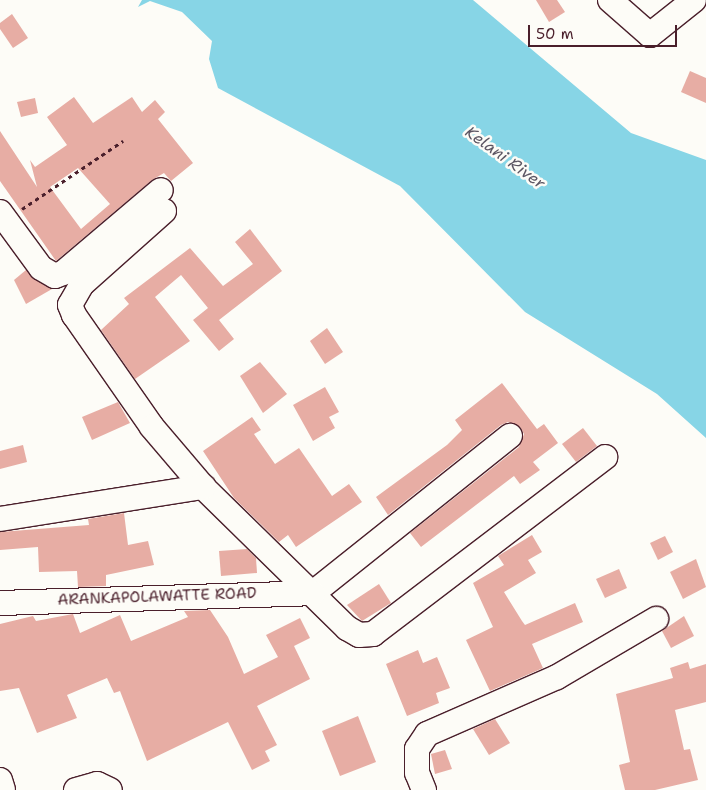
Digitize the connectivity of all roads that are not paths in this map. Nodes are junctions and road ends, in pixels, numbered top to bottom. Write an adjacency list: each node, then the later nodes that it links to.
1 (610, 0): 2 (street)
2 (694, 0)
3 (2, 216): 6 (street)
4 (510, 436): 8 (street)
5 (605, 457): 8 (street)
6 (203, 487): 7 (street); 8 (street)
7 (0, 519)
8 (314, 593): 9 (street, ARANKAPOLAWATTE ROAD)
9 (0, 602)
10 (656, 619): 15 (street)
11 (0, 780): 12 (street)
12 (2, 790)
13 (76, 790): 14 (street)
14 (110, 790)
15 (424, 790)

